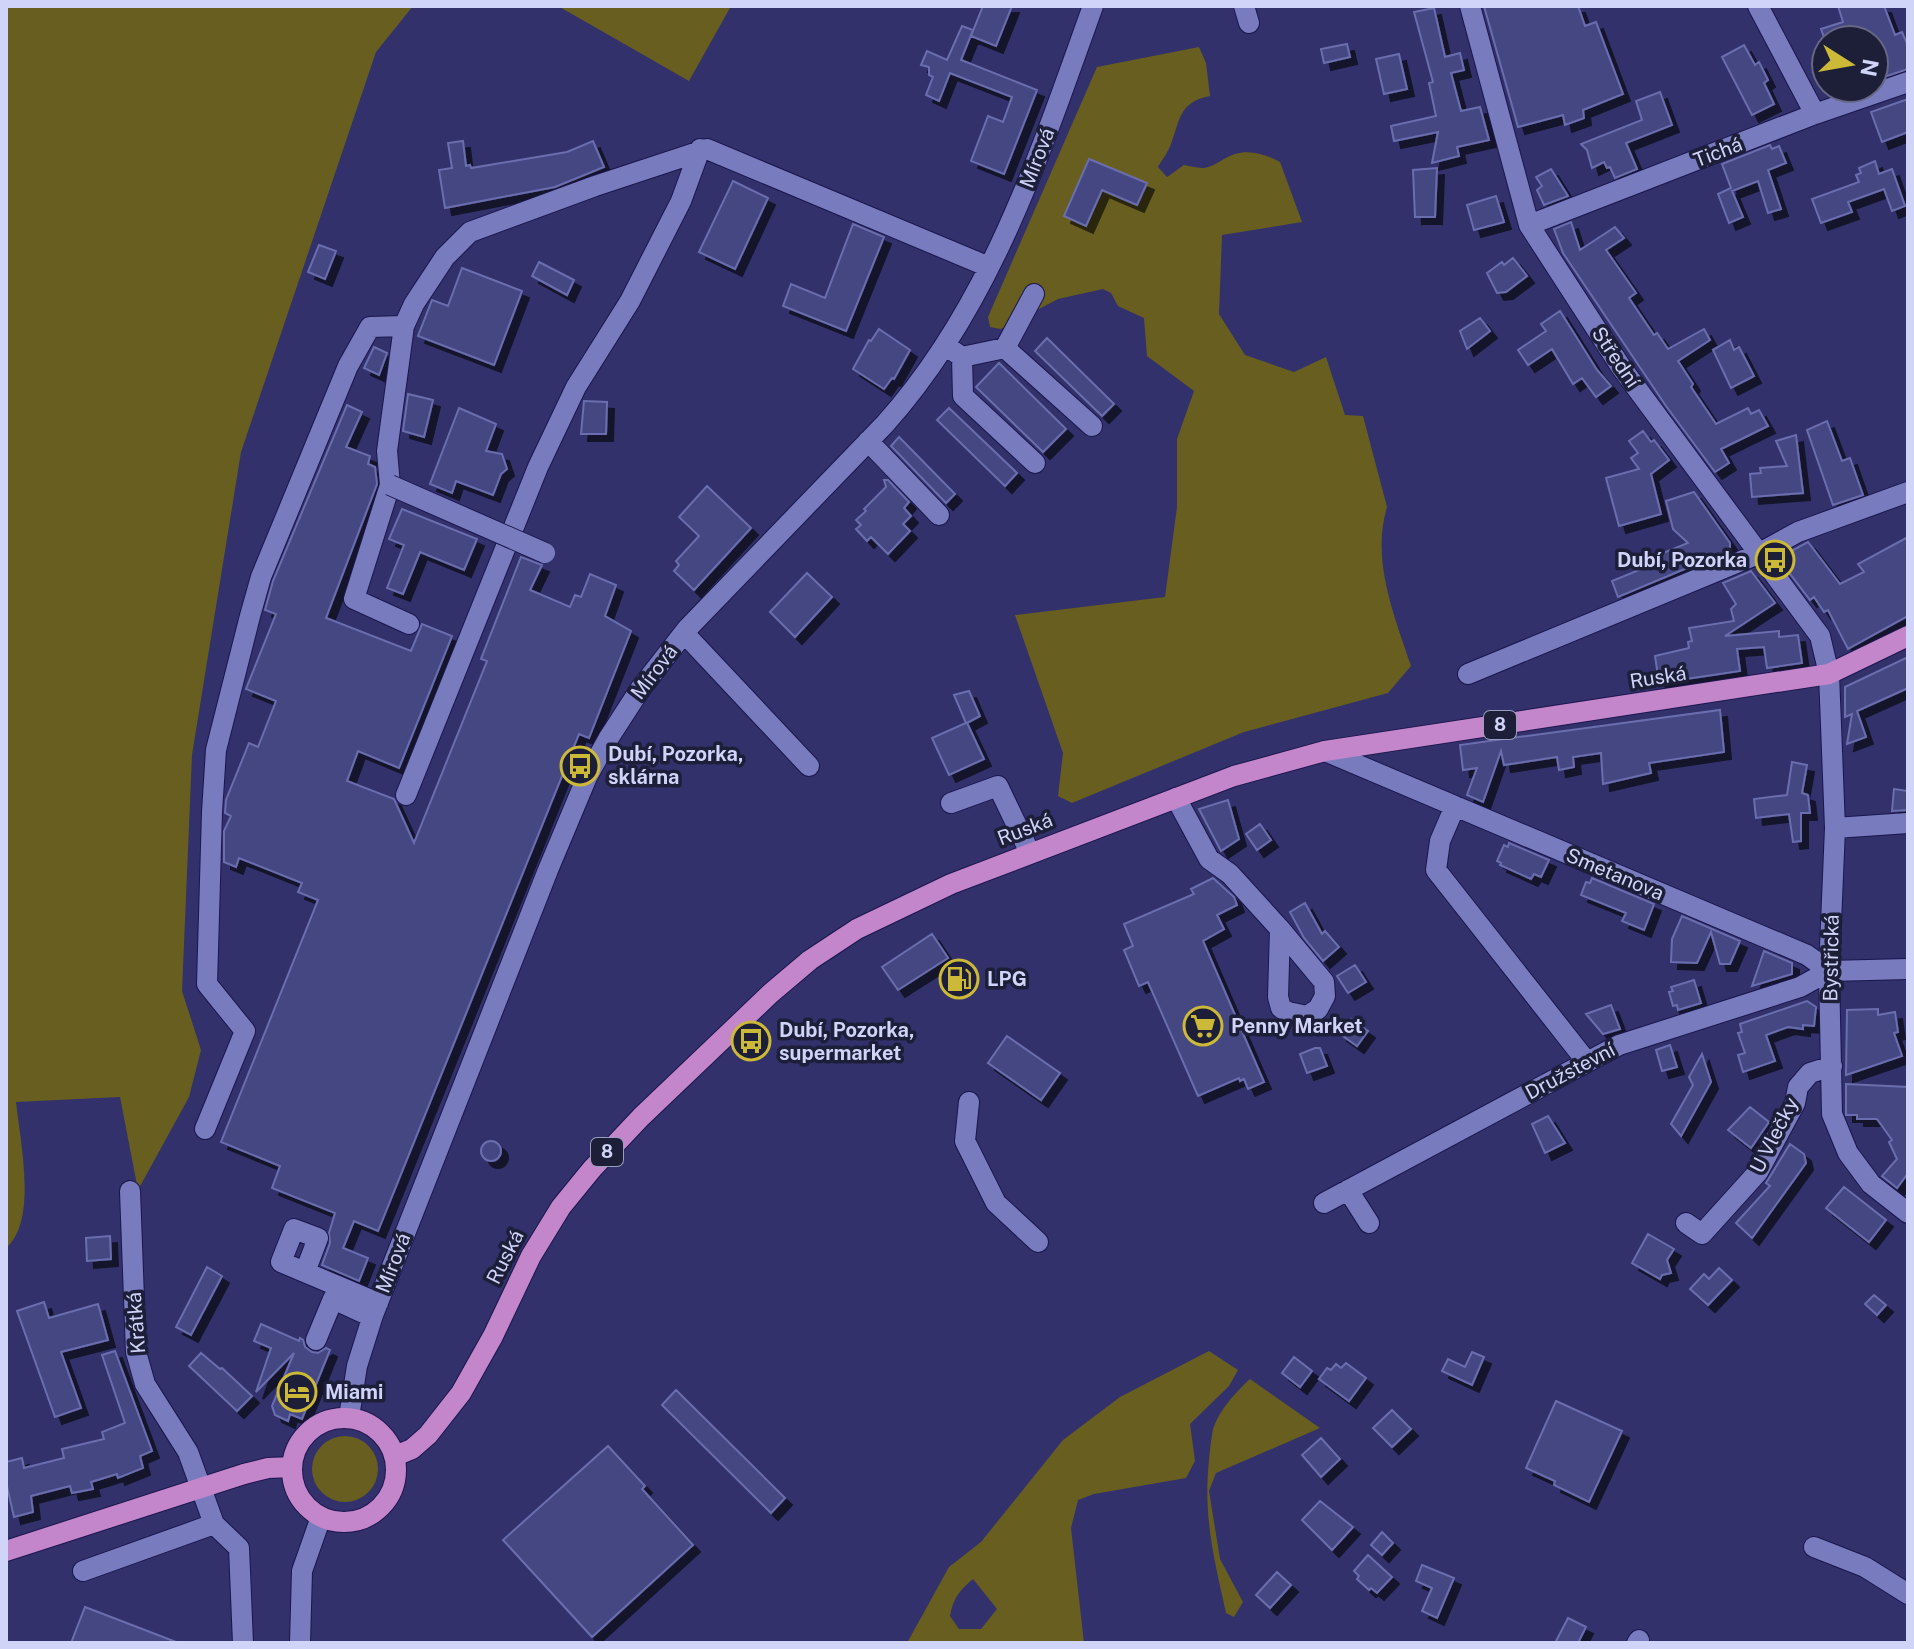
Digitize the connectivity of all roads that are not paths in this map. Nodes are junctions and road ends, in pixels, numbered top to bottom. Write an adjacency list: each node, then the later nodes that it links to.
1 (1093, 6): 8 (street, Mírová)
2 (1470, 6): 7 (street, Střední)
3 (1758, 6): 5 (street)
4 (1908, 82): 5 (street, Tichá)
5 (1815, 114): 7 (street, Tichá)
6 (700, 149): 8 (street); 10 (street); 28 (street)
7 (1529, 225): 20 (street, Střední)
8 (989, 267): 12 (street, Mírová)
9 (1034, 294): 11 (street)
10 (404, 326): 16 (street); 41 (street)
11 (1005, 348): 12 (street); 13 (street)
12 (954, 352): 14 (street, Mírová); 15 (street)
13 (1092, 426)
14 (868, 441): 18 (street); 22 (street, Mírová)
15 (1035, 463)
16 (390, 485): 19 (street, bridge); 21 (street)
17 (1908, 492): 20 (street)
18 (939, 515)
19 (545, 553)
20 (1758, 554): 24 (street); 25 (street, Střední)
21 (409, 624)
22 (684, 633): 27 (street); 50 (street, Mírová)
23 (1908, 636): 25 (main road, Ruská / 8)
24 (1468, 674)
25 (1829, 674): 26 (main road, Ruská / 8); 33 (street, Bystřická)
26 (1325, 751): 29 (main road, Ruská / 8); 31 (street, Smetanova)
27 (809, 766)
28 (406, 795)
29 (1176, 798): 34 (main road, Ruská / 8); 35 (street)
30 (951, 803): 34 (street)
31 (1455, 806): 37 (street, Smetanova); 38 (street)
32 (1908, 823): 33 (street)
33 (1835, 828): 37 (street, Bystřická)
34 (1030, 853): 53 (main road, Ruská / 8)
35 (1280, 929)
36 (1908, 969): 37 (street)
37 (1829, 971): 38 (street, Družstevní); 39 (street, Bystřická)
38 (1587, 1062): 42 (street, Družstevní)
39 (1832, 1066): 45 (street, Bystřická); 47 (street, U Vlečky)
40 (969, 1102): 48 (street)
41 (205, 1129)
42 (1348, 1190): 44 (street, Družstevní); 46 (street)
43 (130, 1191): 55 (street, Krátká)
44 (1324, 1203)
45 (1906, 1208)
46 (1369, 1223)
47 (1686, 1223)
48 (1038, 1242)
49 (305, 1272): 50 (street)
50 (375, 1310): 51 (street); 52 (street, Mírová)
51 (316, 1340)
52 (349, 1417): 53 (main road); 54 (main road)
53 (395, 1456): 56 (main road)
54 (292, 1467): 55 (main road); 56 (main road)
55 (201, 1488): 57 (street, Krátká); 59 (main road)
56 (321, 1517): 63 (street)
57 (214, 1524): 60 (street); 62 (street)
58 (1814, 1547): 61 (street)
59 (6, 1551)
60 (83, 1571)
61 (1908, 1594)
62 (243, 1643)
63 (300, 1643)

